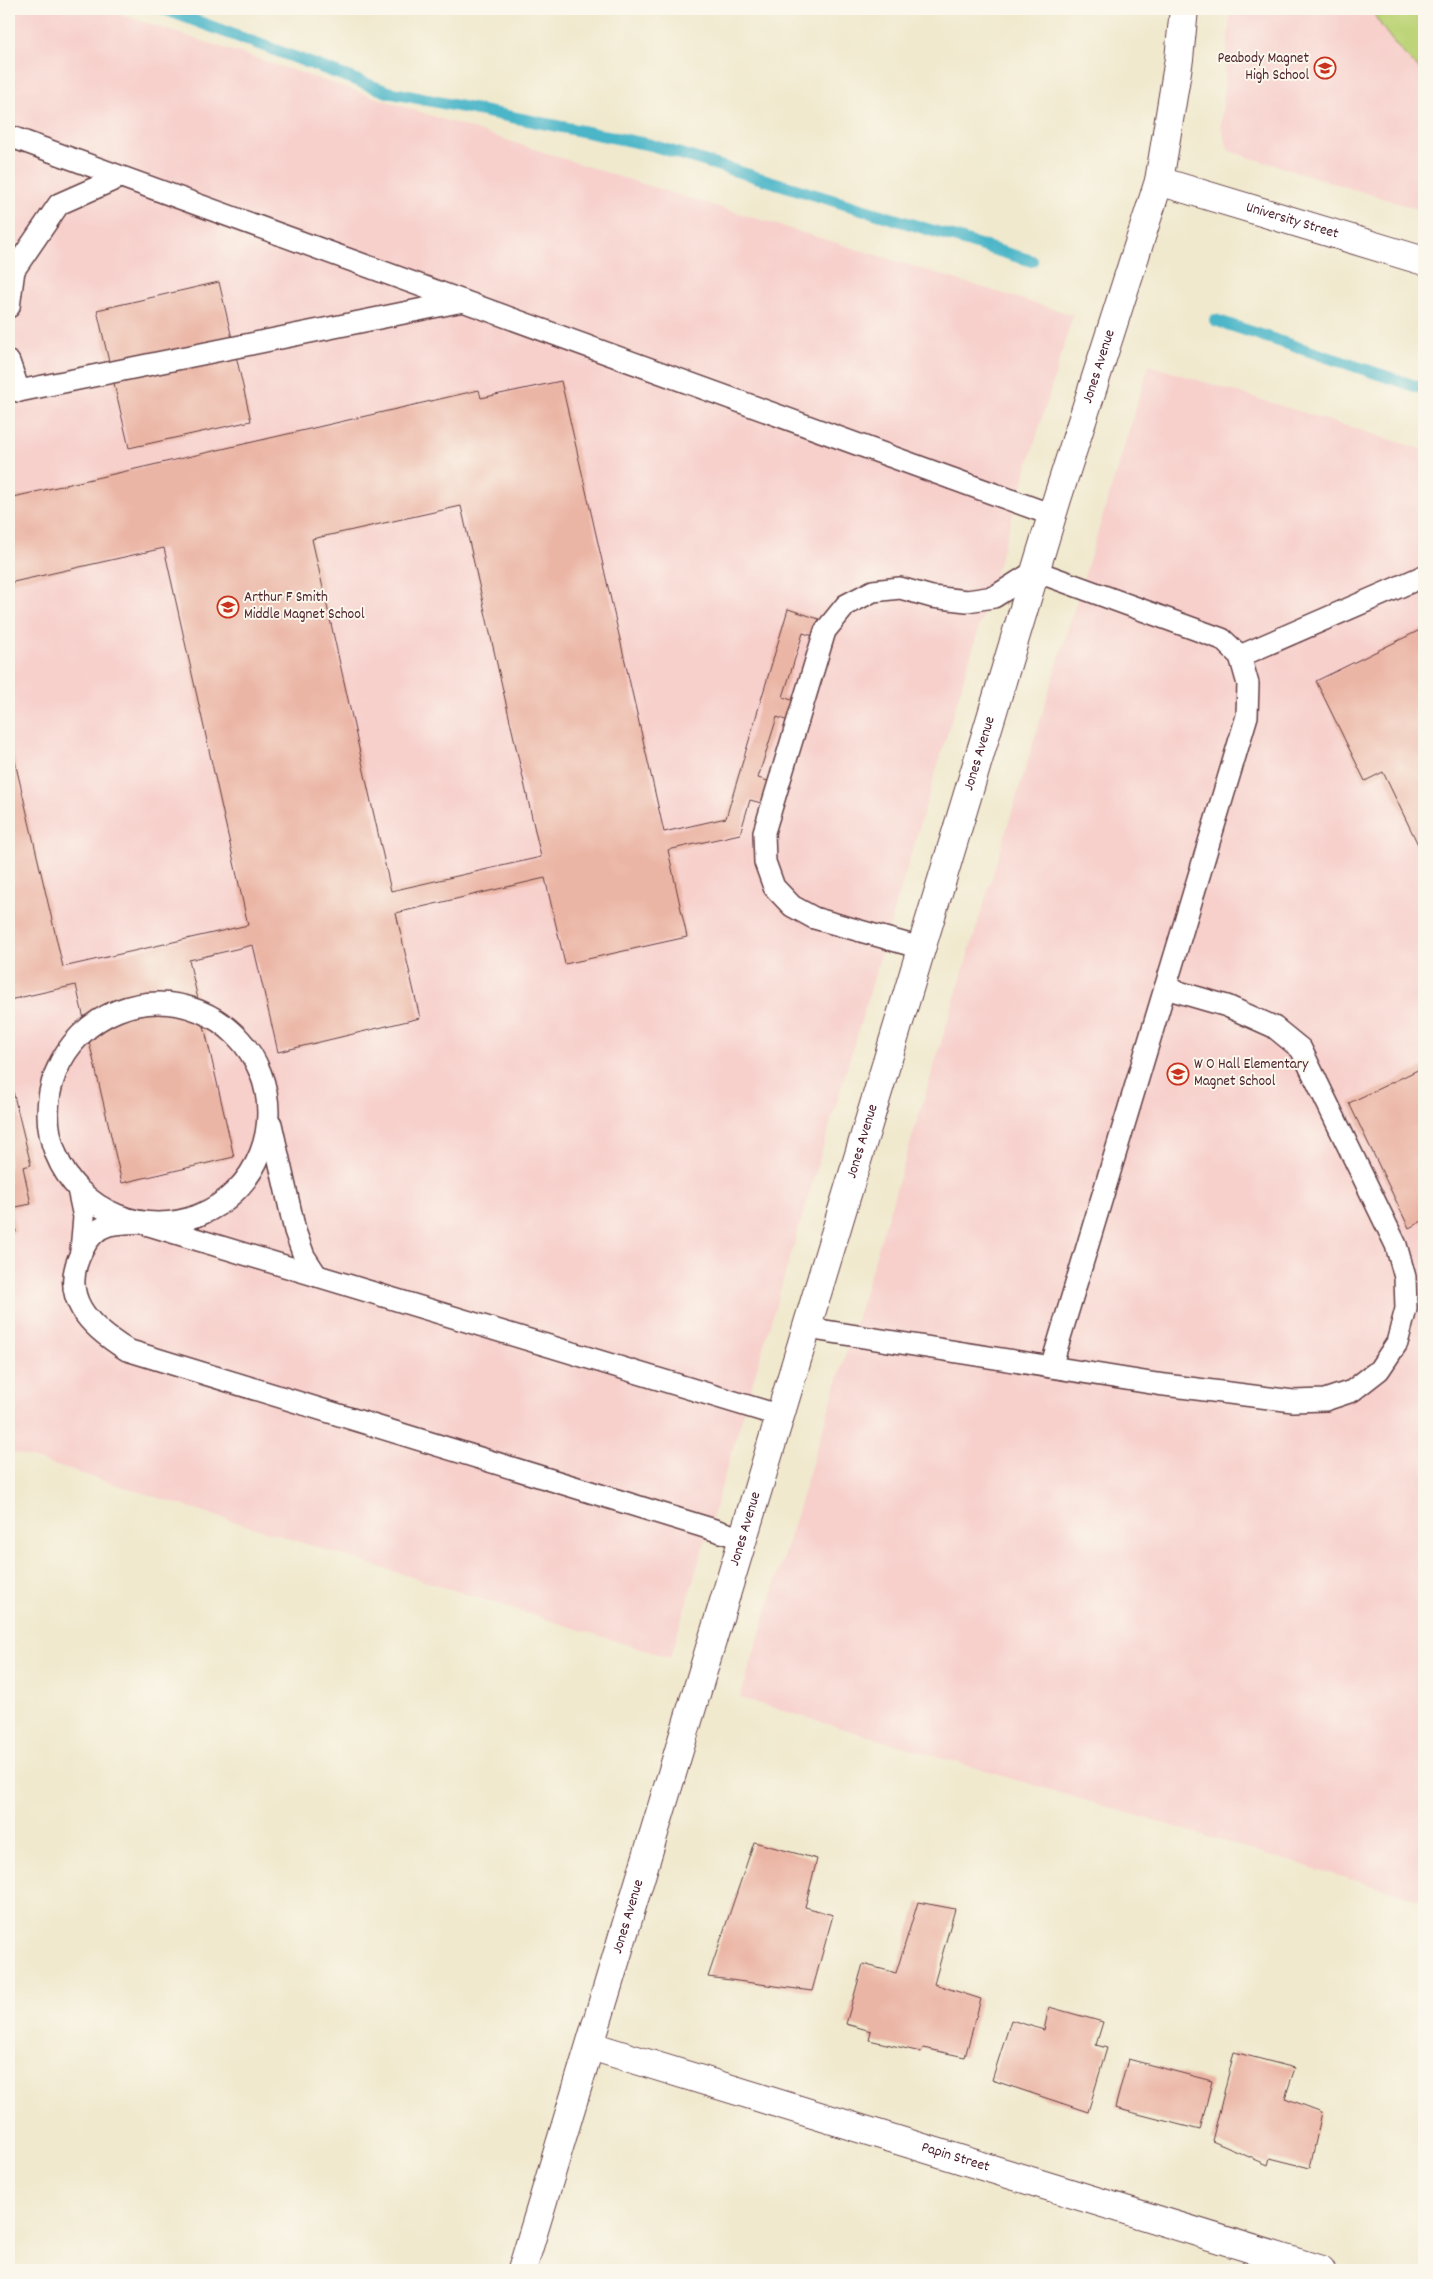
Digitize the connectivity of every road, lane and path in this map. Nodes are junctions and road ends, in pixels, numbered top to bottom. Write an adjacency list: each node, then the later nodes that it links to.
1 (1184, 9): 4 (street, Jones Avenue)
2 (9, 136): 3 (lane)
3 (120, 177): 6 (lane); 7 (lane)
4 (1159, 181): 5 (street, University Street); 10 (street, Jones Avenue)
5 (1424, 261)
6 (463, 301): 9 (lane); 10 (lane)
7 (9, 307)
8 (9, 362): 9 (lane)
9 (14, 390)
10 (1052, 515): 11 (street, Jones Avenue)
11 (1035, 571): 13 (lane); 14 (street, Jones Avenue); 14 (lane)
12 (1424, 576): 13 (lane)
13 (1240, 656): 15 (lane)
14 (921, 948): 21 (street, Jones Avenue)
15 (1165, 988): 22 (lane); 22 (lane)
16 (269, 1115): 17 (lane); 18 (lane); 20 (lane)
17 (78, 1189): 18 (lane); 19 (lane)
18 (139, 1222): 19 (lane); 20 (lane)
19 (81, 1252): 24 (lane)
20 (317, 1276): 23 (lane)
21 (807, 1328): 22 (lane); 23 (street, Jones Avenue)
22 (1051, 1367)
23 (781, 1416): 24 (street, Jones Avenue)
24 (744, 1539): 25 (street, Jones Avenue)
25 (591, 2046): 26 (street, Jones Avenue); 27 (street, Papin Street)
26 (522, 2270)
27 (1321, 2270)

